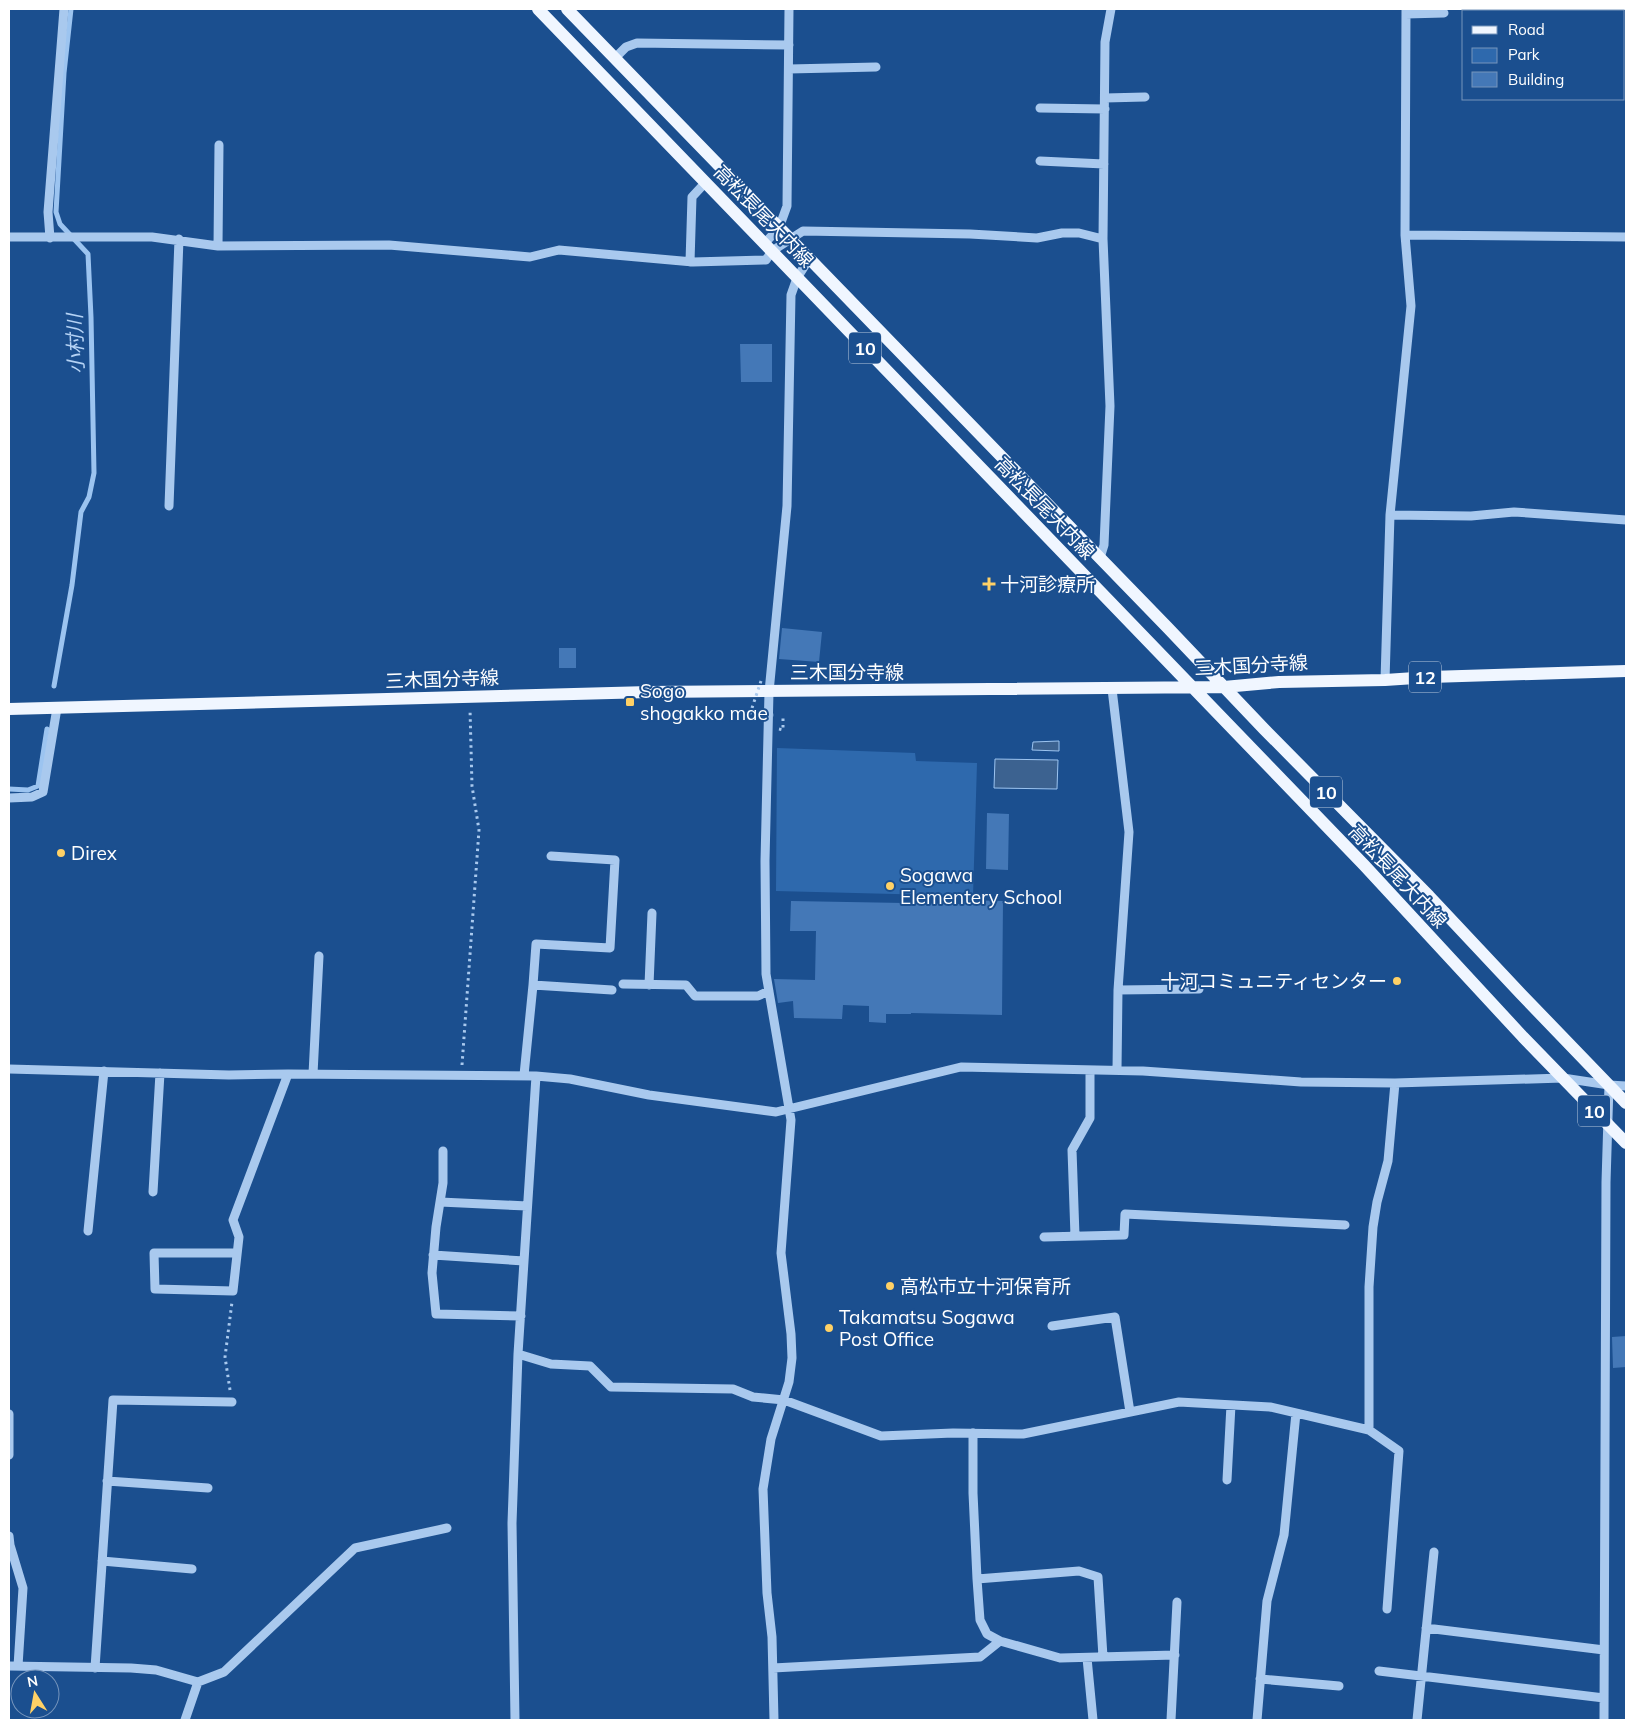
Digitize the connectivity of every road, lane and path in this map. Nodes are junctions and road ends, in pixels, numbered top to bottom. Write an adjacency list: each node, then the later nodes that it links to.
1 (64, 9): 24 (street)
2 (538, 9): 19 (main road, 高松長尾大内線 / 10)
3 (567, 9): 9 (main road, 高松長尾大内線 / 10)
4 (789, 9): 8 (street)
5 (1111, 9): 13 (street)
6 (1406, 11): 7 (street); 21 (street)
7 (1444, 13)
8 (789, 45): 9 (street); 11 (street)
9 (615, 58): 20 (main road, 高松長尾大内線 / 10)
10 (876, 67): 11 (street)
11 (789, 69): 20 (street)
12 (1145, 97): 13 (street)
13 (1105, 98): 15 (street)
14 (1040, 108): 15 (street)
15 (1105, 110): 18 (street)
16 (218, 145): 28 (street)
17 (1040, 161): 18 (street)
18 (1104, 164): 26 (street)
19 (705, 183): 29 (main road, 高松長尾大内線 / 10); 31 (street)
20 (780, 228): 25 (main road, 高松長尾大内線 / 10); 29 (street)
21 (1405, 235): 23 (street); 34 (street)
22 (9, 237): 24 (street)
23 (1626, 237)
24 (50, 238): 27 (street)
25 (790, 239): 26 (street); 29 (street); 30 (main road, 高松長尾大内線 / 10)
26 (1103, 239): 36 (street)
27 (178, 240): 28 (street); 33 (street)
28 (218, 246): 31 (street)
29 (768, 247): 31 (street); 32 (main road, 高松長尾大内線 / 10)
30 (809, 260): 32 (street); 36 (main road, 高松長尾大内線 / 10)
31 (690, 262)
32 (797, 278): 41 (main road, 高松長尾大内線 / 10); 43 (street)
33 (169, 506)
34 (1390, 515): 35 (street); 38 (street)
35 (1626, 520)
36 (1100, 558): 40 (main road, 高松長尾大内線 / 10)
37 (1626, 671): 38 (main road, 三木国分寺線 / 12)
38 (1385, 680): 40 (main road, 三木国分寺線 / 12)
39 (761, 681): 47 (path, bridge)
40 (1224, 687): 41 (main road, 三木国分寺線 / 12); 73 (main road, 高松長尾大内線 / 10)
41 (1193, 688): 42 (main road, 三木国分寺線 / 12); 71 (main road, 高松長尾大内線 / 10)
42 (1112, 689): 43 (main road, 三木国分寺線 / 12); 60 (street)
43 (769, 692): 44 (main road, 三木国分寺線 / 12); 59 (street)
44 (470, 697): 45 (main road, 三木国分寺線 / 12); 68 (path)
45 (57, 708): 46 (main road, 三木国分寺線 / 12); 50 (street)
46 (9, 709)
47 (774, 714)
48 (783, 714): 49 (path)
49 (783, 730)
50 (9, 798)
51 (552, 856): 55 (street)
52 (652, 913): 56 (street)
53 (318, 956): 67 (street)
54 (623, 984): 56 (street)
55 (533, 985): 58 (street); 69 (street)
56 (649, 985): 59 (street)
57 (1199, 989): 60 (street)
58 (612, 990)
59 (769, 990): 76 (street)
60 (1118, 990): 63 (street)
61 (9, 1069): 64 (street)
62 (1090, 1070): 63 (street); 76 (street); 85 (street)
63 (1117, 1070): 72 (street)
64 (104, 1071): 65 (street); 84 (street)
65 (160, 1073): 66 (street); 80 (street)
66 (288, 1074): 67 (street); 87 (street)
67 (313, 1074): 68 (street)
68 (462, 1075): 69 (street)
69 (524, 1075): 70 (street)
70 (536, 1076): 76 (street); 82 (street)
71 (1563, 1078): 72 (street); 73 (street); 77 (main road, 高松長尾大内線 / 10)
72 (1395, 1083): 100 (street)
73 (1609, 1085): 74 (street); 75 (main road, 高松長尾大内線 / 10); 77 (street)
74 (1626, 1086)
75 (1626, 1103)
76 (789, 1108): 94 (street)
77 (1608, 1124): 78 (main road, 高松長尾大内線 / 10); 116 (street)
78 (1626, 1143)
79 (443, 1151): 81 (street)
80 (154, 1192)
81 (440, 1202): 82 (street); 88 (street)
82 (528, 1206): 89 (street)
83 (1344, 1225): 85 (street)
84 (88, 1231)
85 (1075, 1236): 86 (street)
86 (1044, 1237)
87 (237, 1253): 90 (street); 90 (street)
88 (433, 1255): 89 (street); 91 (street)
89 (524, 1261): 91 (street)
90 (233, 1292): 95 (path)
91 (520, 1316): 93 (street)
92 (1052, 1326): 97 (street)
93 (518, 1354): 94 (street); 130 (street)
94 (784, 1400): 101 (street); 122 (street)
95 (232, 1402): 104 (street)
96 (1231, 1405): 97 (street); 99 (street); 103 (street)
97 (1130, 1412): 101 (street)
98 (9, 1414): 102 (street)
99 (1296, 1414): 100 (street); 125 (street)
100 (1368, 1430): 113 (street)
101 (973, 1433): 111 (street)
102 (9, 1455)
103 (1226, 1480)
104 (107, 1481): 105 (street); 109 (street)
105 (208, 1488)
106 (447, 1528): 126 (street)
107 (9, 1536): 120 (street)
108 (1434, 1552): 114 (street)
109 (102, 1561): 110 (street); 121 (street)
110 (192, 1569)
111 (977, 1579): 115 (street); 118 (street)
112 (1177, 1602): 117 (street)
113 (1387, 1609)
114 (1426, 1628): 116 (street); 124 (street)
115 (1000, 1641): 119 (street); 122 (street)
116 (1604, 1650): 128 (street)
117 (1175, 1655): 118 (street); 133 (street)
118 (1103, 1657): 119 (street)
119 (1087, 1658): 132 (street)
120 (14, 1666): 121 (street)
121 (95, 1668): 126 (street)
122 (772, 1668): 131 (street)
123 (1379, 1671): 124 (street)
124 (1422, 1676): 128 (street); 135 (street)
125 (1260, 1679): 127 (street); 134 (street)
126 (198, 1682): 129 (street)
127 (1340, 1686)
128 (1604, 1698): 136 (street)
129 (185, 1720)
130 (515, 1720)
131 (774, 1720)
132 (1093, 1720)
133 (1171, 1720)
134 (1257, 1720)
135 (1417, 1720)
136 (1604, 1720)

